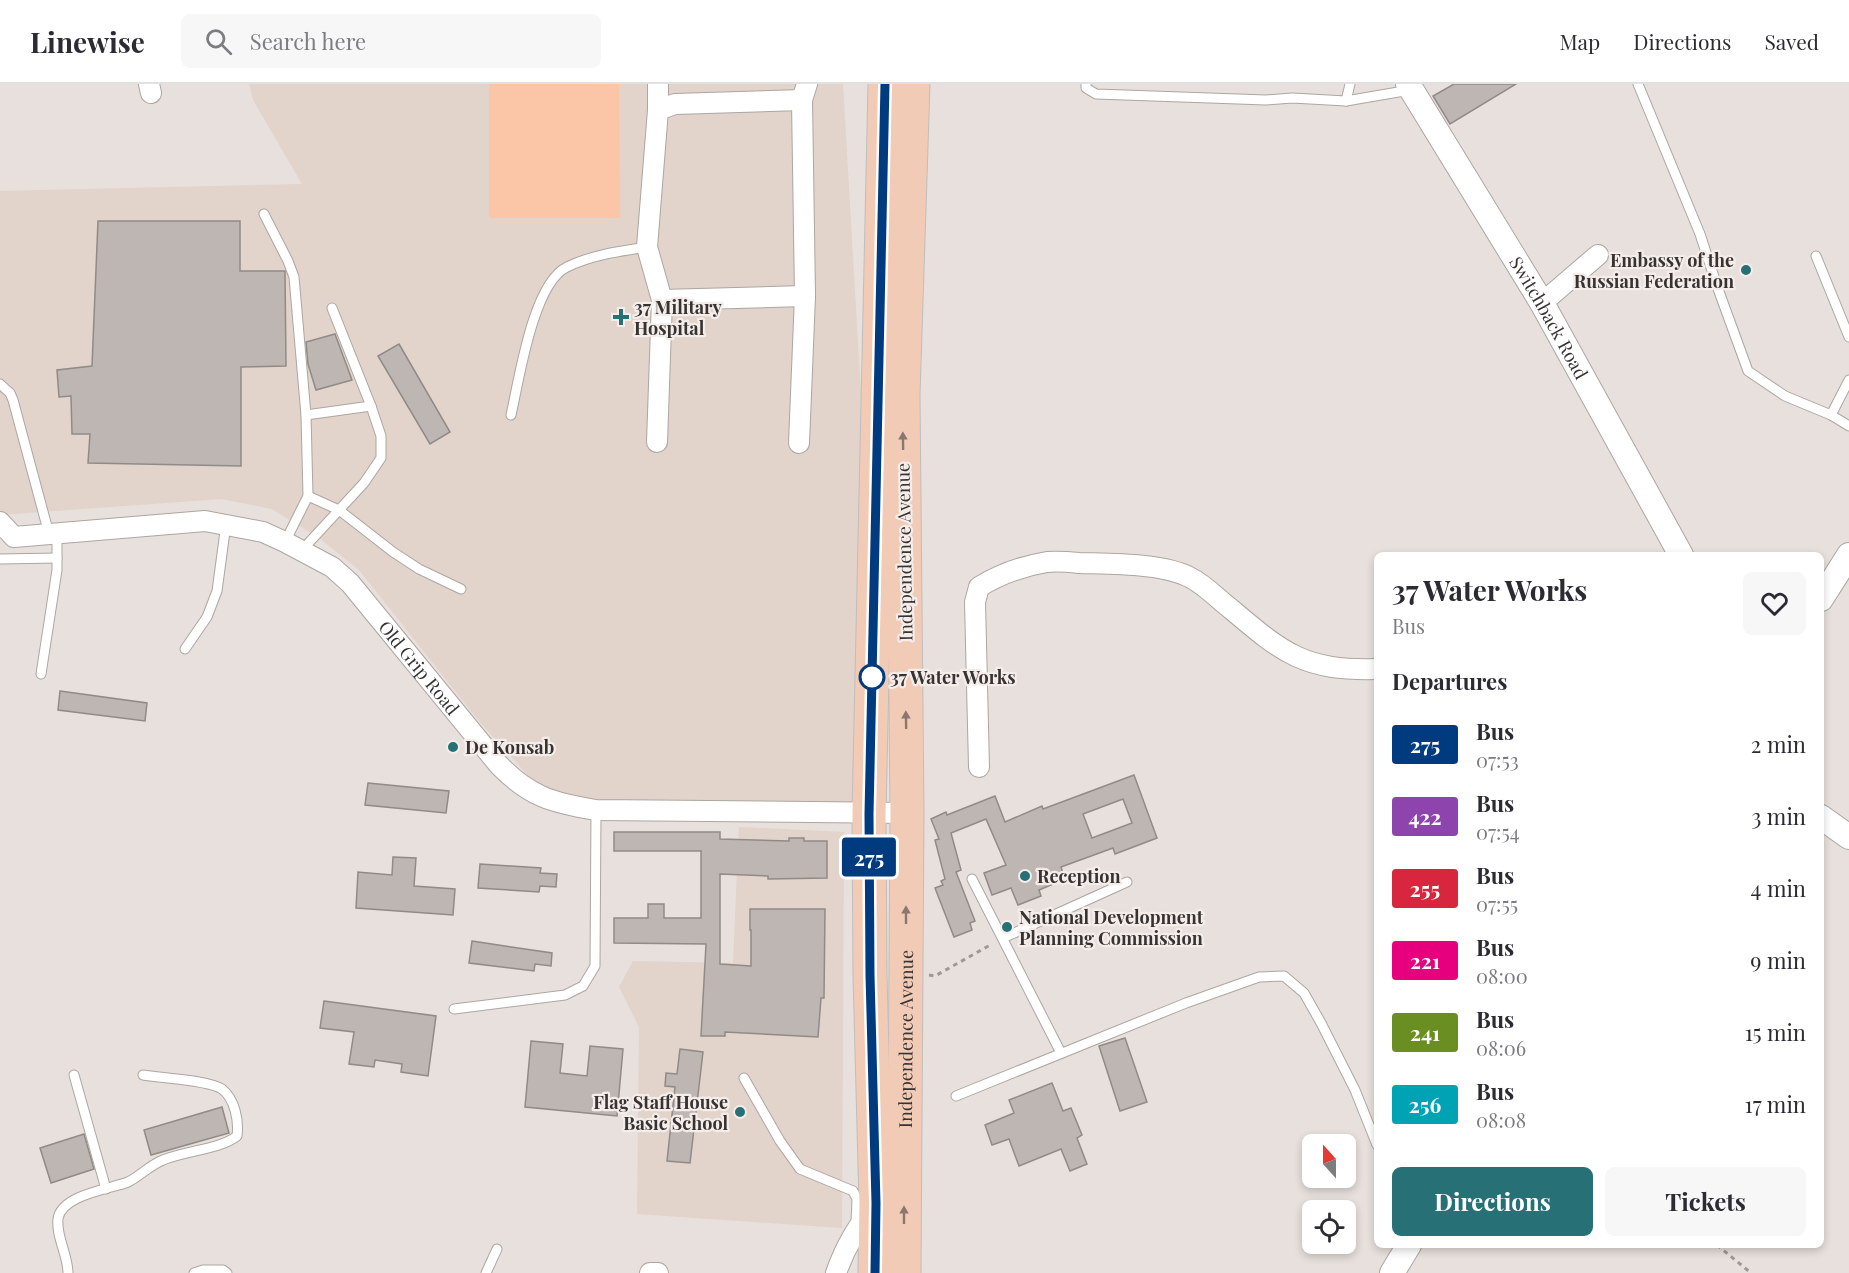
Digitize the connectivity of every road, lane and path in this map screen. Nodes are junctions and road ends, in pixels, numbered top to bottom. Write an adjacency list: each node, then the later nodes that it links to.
1 (658, 84): 10 (street)
2 (885, 84): 47 (highway, Independence Avenue)
3 (913, 84): 46 (highway, Independence Avenue, one-way to 3)
4 (1086, 84): 9 (lane)
5 (1350, 84): 9 (lane)
6 (1638, 84): 25 (lane)
7 (1410, 87): 9 (lane); 17 (street, Switchback Road)
8 (805, 92): 10 (street); 15 (street)
9 (1346, 101)
10 (658, 110): 12 (street)
11 (264, 214): 23 (lane)
12 (647, 247): 16 (street); 24 (lane)
13 (1598, 255): 17 (street)
14 (1816, 256): 19 (lane)
15 (805, 296): 16 (street); 28 (street)
16 (662, 300): 27 (street)
17 (1542, 303): 35 (street, Switchback Road)
18 (332, 308): 22 (lane)
19 (1849, 337)
20 (1849, 380): 25 (lane)
21 (0, 384): 33 (lane)
22 (371, 406): 23 (lane); 30 (lane)
23 (306, 415): 29 (lane)
24 (511, 415)
25 (1831, 415): 26 (lane)
26 (1849, 426)
27 (657, 442)
28 (799, 443)
29 (308, 496): 30 (lane); 34 (lane)
30 (339, 510): 34 (lane); 39 (lane)
31 (226, 524): 33 (street, Old Grip Road); 34 (street, Old Grip Road); 41 (lane)
32 (5, 531): 33 (street, Old Grip Road)
33 (53, 534): 37 (lane)
34 (294, 546): 45 (street, Old Grip Road)
35 (1679, 552)
36 (1849, 555): 40 (street)
37 (57, 558): 38 (lane); 43 (lane)
38 (0, 559)
39 (460, 589)
40 (1824, 594)
41 (185, 649)
42 (1374, 669): 44 (street)
43 (41, 674)
44 (979, 767)
45 (596, 810): 47 (street, Old Grip Road); 52 (lane)
46 (907, 813): 47 (street, Old Grip Road); 73 (highway, Independence Avenue, one-way to 46)
47 (869, 814): 60 (highway, Independence Avenue)
48 (972, 879): 50 (lane)
49 (1127, 882): 50 (lane)
50 (1003, 938): 51 (path); 53 (lane)
51 (921, 974)
52 (454, 1009)
53 (1061, 1053): 57 (lane); 58 (lane)
54 (74, 1075): 59 (lane)
55 (143, 1076): 59 (lane)
56 (744, 1078): 61 (lane)
57 (956, 1096)
58 (1374, 1138)
59 (106, 1189): 65 (lane)
60 (876, 1203): 61 (street); 72 (highway, Independence Avenue)
61 (856, 1228): 71 (street)
62 (1407, 1248): 74 (street)
63 (1721, 1248): 75 (path)
64 (497, 1249): 68 (lane)
65 (68, 1273)
66 (194, 1273): 67 (lane)
67 (226, 1273)
68 (486, 1273)
69 (650, 1273): 70 (street)
70 (658, 1273)
71 (836, 1273)
72 (875, 1273)
73 (904, 1273)
74 (1392, 1273)
75 (1751, 1273)

